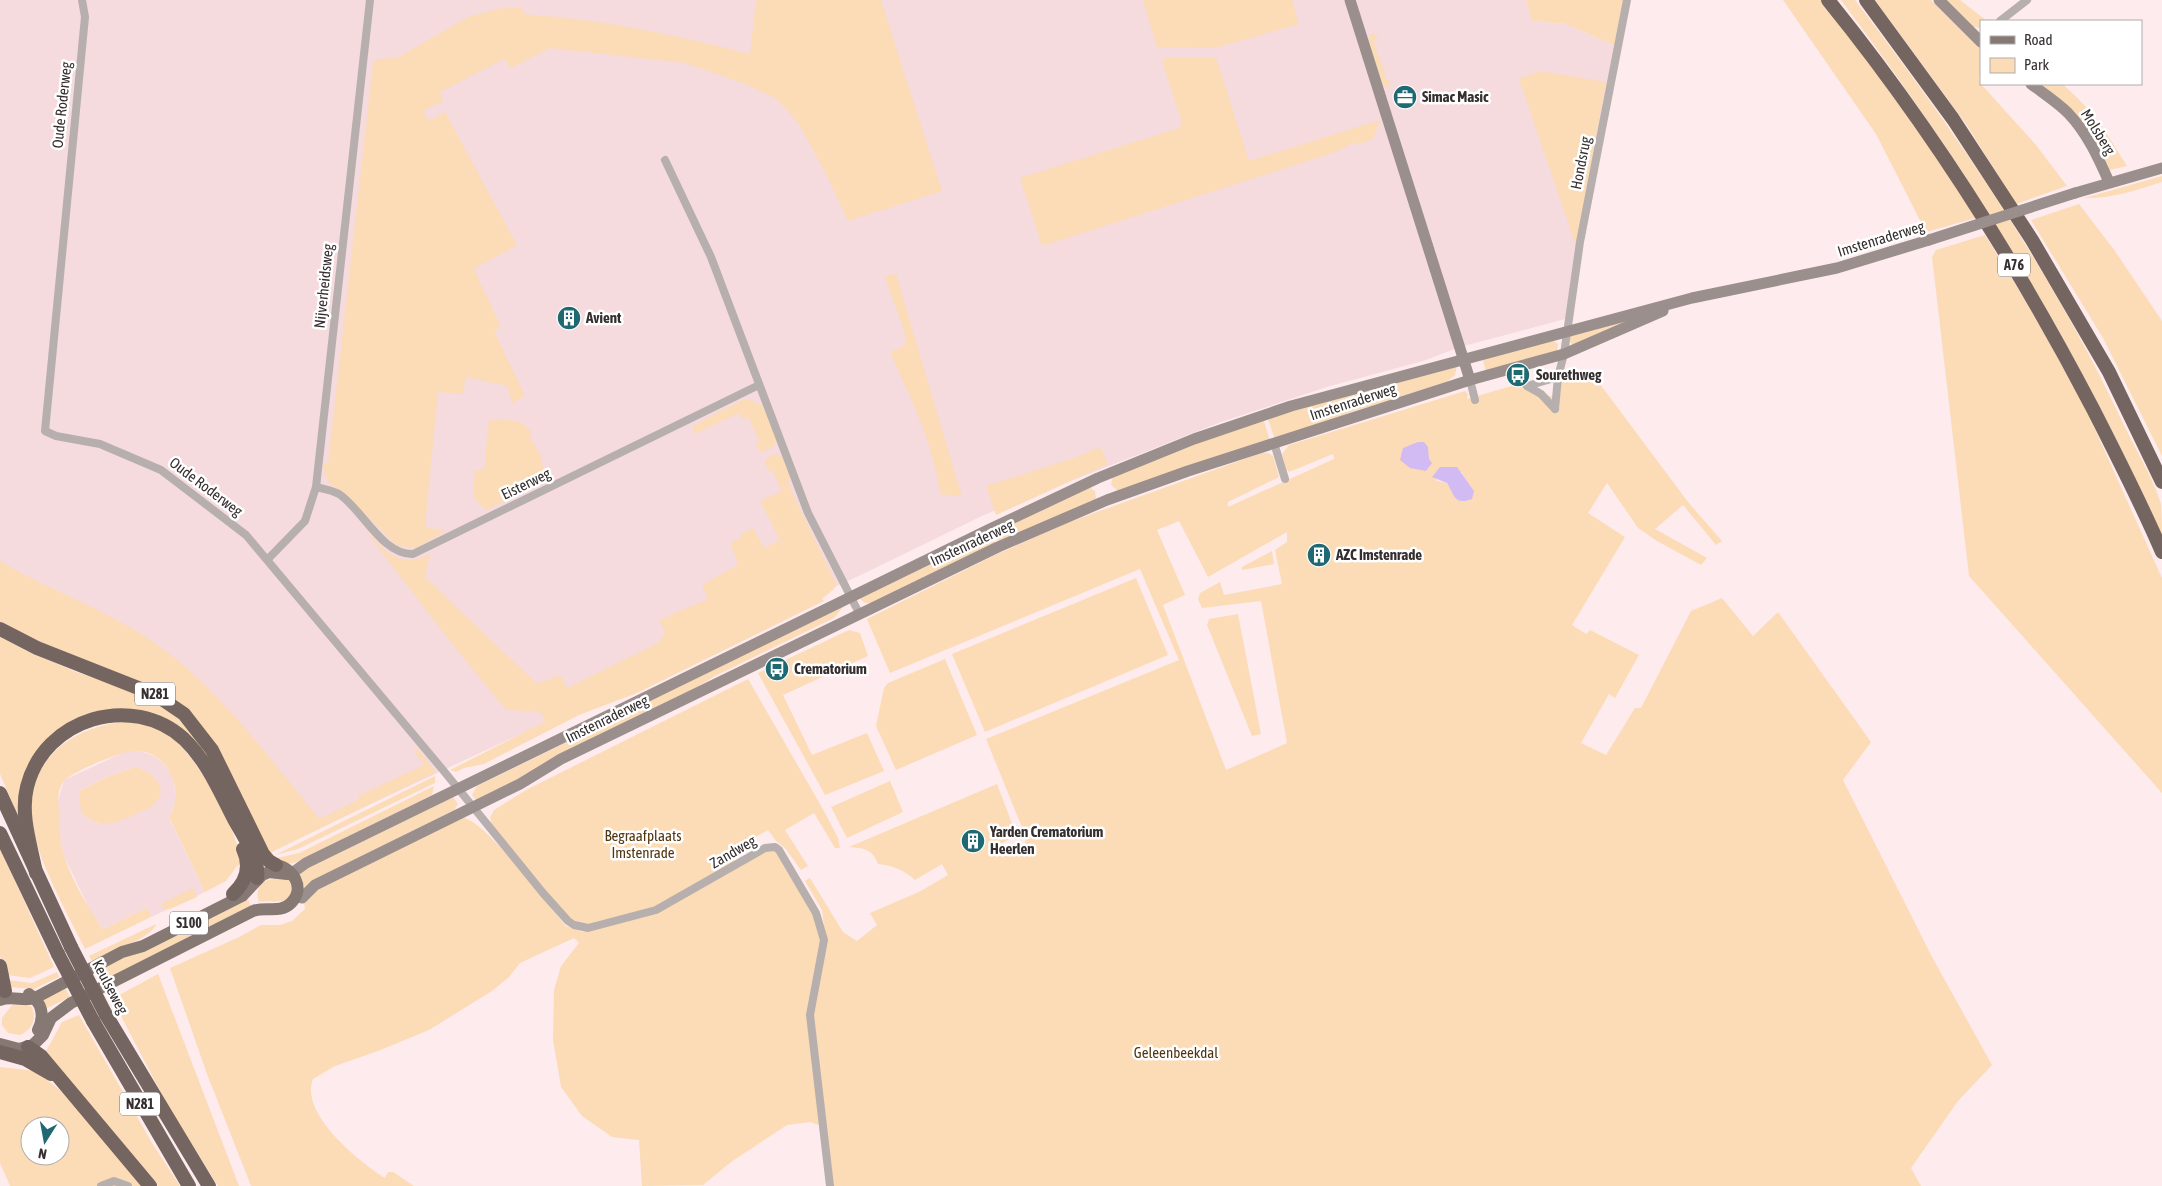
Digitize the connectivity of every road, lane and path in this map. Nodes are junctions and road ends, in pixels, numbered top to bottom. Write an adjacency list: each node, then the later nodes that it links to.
1 (82, 0): 28 (street, Oude Roderweg)
2 (370, 0): 26 (street, Nijverheidsweg)
3 (1350, 0): 18 (street)
4 (1627, 0): 16 (street, Hondsrug)
5 (1828, 0): 27 (highway, A76)
6 (1866, 0): 25 (highway, A76)
7 (1939, 0): 10 (street)
8 (2027, 0): 9 (street)
9 (2001, 20)
10 (1980, 40)
11 (2032, 85): 14 (street, Molsberg)
12 (664, 160): 21 (street)
13 (2162, 168): 14 (street, Imstenraderweg)
14 (2109, 182): 15 (street, Imstenraderweg / S100, bridge)
15 (1692, 298): 16 (street, Imstenraderweg / S100); 17 (street, Imstenraderweg / S100)
16 (1566, 332): 17 (street, Hondsrug); 18 (street, Imstenraderweg / S100)
17 (1564, 354): 19 (street, Hondsrug); 20 (street, Imstenraderweg / S100)
18 (1464, 358): 20 (street); 29 (street, Imstenraderweg / S100)
19 (1558, 377): 19 (street, Hondsrug)
20 (1470, 380): 22 (street); 23 (street, Imstenraderweg / S100)
21 (759, 385): 26 (street, Eisterweg); 29 (street)
22 (1475, 400)
23 (1274, 443): 24 (street); 30 (street, Imstenraderweg / S100)
24 (1285, 479)
25 (2162, 482)
26 (316, 487): 28 (street, Nijverheidsweg)
27 (2162, 552)
28 (268, 560): 32 (street, Oude Roderweg)
29 (851, 597): 30 (street); 32 (street, Imstenraderweg / S100)
30 (858, 613): 34 (street, Imstenraderweg / S100)
31 (0, 629): 37 (highway, N281)
32 (458, 789): 34 (street, Oude Roderweg); 37 (street, Imstenraderweg / S100)
33 (0, 793): 38 (highway, Keulseweg / N281)
34 (474, 808): 41 (street, Imstenraderweg / S100); 59 (street, Zandweg)
35 (0, 833): 57 (highway, Keulseweg / N281, bridge)
36 (241, 834): 38 (highway, N281); 39 (highway, N281); 40 (highway, N281)
37 (284, 868): 39 (main road, S100); 42 (main road, S100)
38 (36, 873): 58 (highway, Keulseweg / N281, bridge)
39 (254, 882): 42 (main road); 43 (main road, S100)
40 (233, 894): 43 (main road, S100)
41 (302, 898): 42 (main road, S100)
42 (261, 912): 48 (main road, S100)
43 (122, 952): 46 (main road, S100)
44 (0, 966): 45 (highway)
45 (3, 996): 46 (main road, S100); 47 (main road)
46 (31, 996): 48 (main road)
47 (0, 1010)
48 (45, 1022): 49 (main road, S100); 51 (main road, S100)
49 (0, 1036)
50 (0, 1044): 51 (main road)
51 (28, 1047): 53 (highway, N281)
52 (0, 1052): 53 (highway, N281)
53 (61, 1079): 56 (highway, N281)
54 (101, 1186): 55 (street)
55 (128, 1186)
56 (150, 1186)
57 (188, 1186)
58 (209, 1186)
59 (830, 1186)

